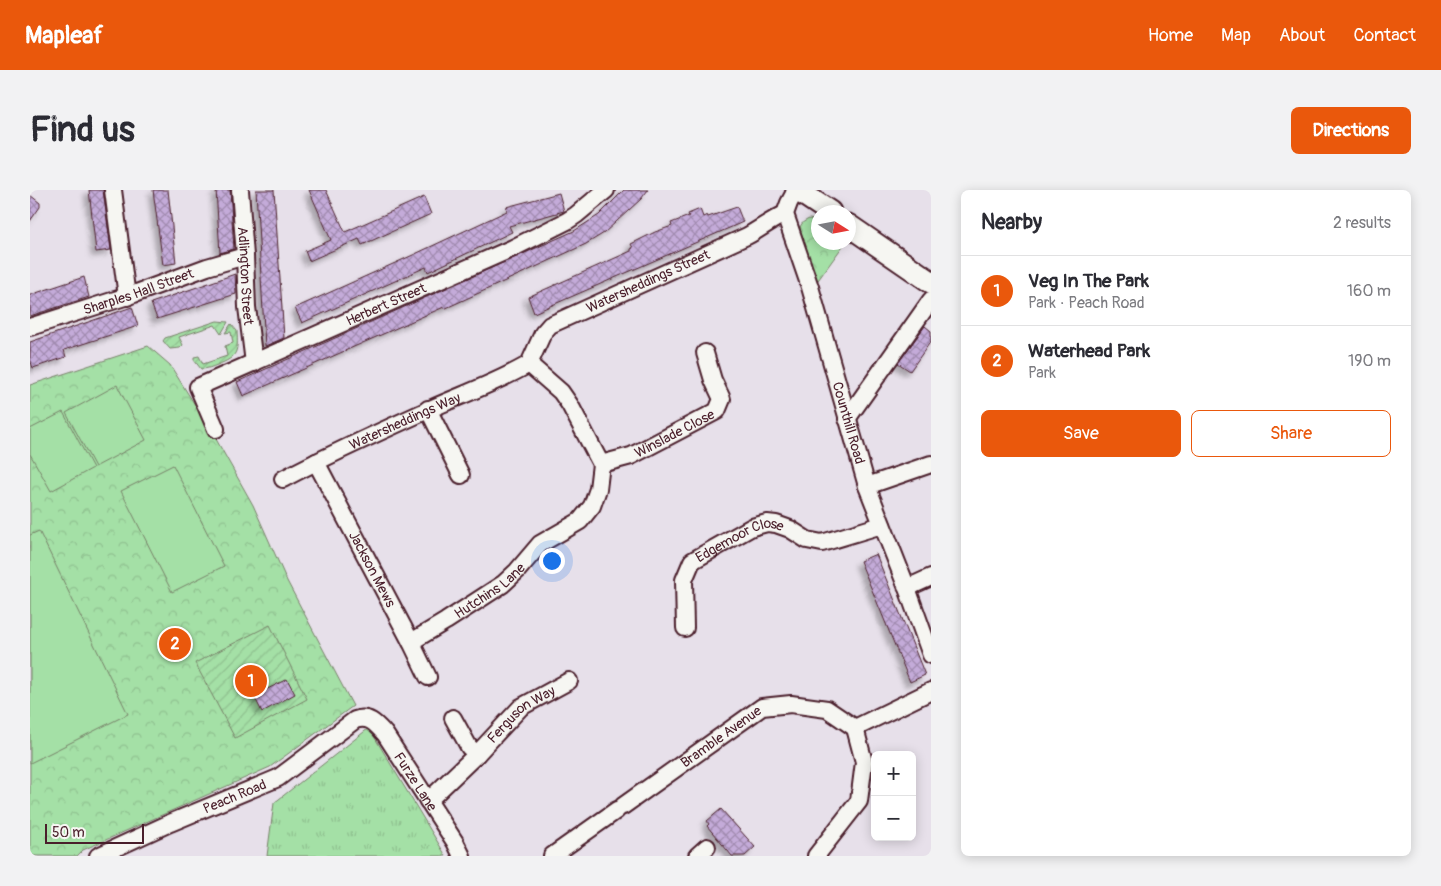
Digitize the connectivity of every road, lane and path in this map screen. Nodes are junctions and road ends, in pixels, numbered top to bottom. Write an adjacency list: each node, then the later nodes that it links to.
1 (113, 190): 10 (street)
2 (240, 190): 8 (street, Adlington Street)
3 (606, 190): 14 (street, Herbert Street)
4 (797, 190): 5 (main road); 6 (street)
5 (820, 205)
6 (785, 214): 15 (street, Watersheddings Street); 17 (street, Counthill Road)
7 (856, 230): 9 (main road)
8 (245, 256): 10 (street, Sharples Hall Street); 14 (street, Adlington Street)
9 (931, 282)
10 (127, 296): 12 (street, Sharples Hall Street)
11 (931, 300): 17 (street)
12 (30, 327)
13 (705, 353): 20 (street, Winslade Close)
14 (254, 363): 18 (street, Herbert Street)
15 (529, 364): 16 (street, Watersheddings Way); 20 (street)
16 (428, 410): 19 (street, Watersheddings Way); 22 (street)
17 (847, 419): 24 (street, Counthill Road)
18 (216, 429)
19 (316, 462): 23 (street, Watersheddings Way); 29 (street, Jackson Mews)
20 (601, 464): 29 (street, Hutchins Lane)
21 (931, 464): 24 (street)
22 (461, 475)
23 (283, 479)
24 (867, 486): 25 (street, Counthill Road)
25 (882, 525): 27 (street, Counthill Road); 28 (street, Edgemoor Close)
26 (931, 577): 27 (street)
27 (907, 588): 30 (street, Counthill Road)
28 (685, 628)
29 (411, 642): 31 (street, Jackson Mews)
30 (931, 655)
31 (428, 677)
32 (569, 681): 37 (street, Ferguson Way)
33 (931, 690): 36 (street)
34 (360, 718): 38 (street, Furze Lane); 39 (street, Peach Road)
35 (453, 718): 37 (street, Ferguson Way)
36 (855, 728): 41 (street, Bramble Avenue); 42 (street)
37 (477, 754): 38 (street, Ferguson Way)
38 (428, 801): 40 (street, Furze Lane)
39 (98, 856)
40 (462, 856)
41 (552, 856)
42 (816, 856)

